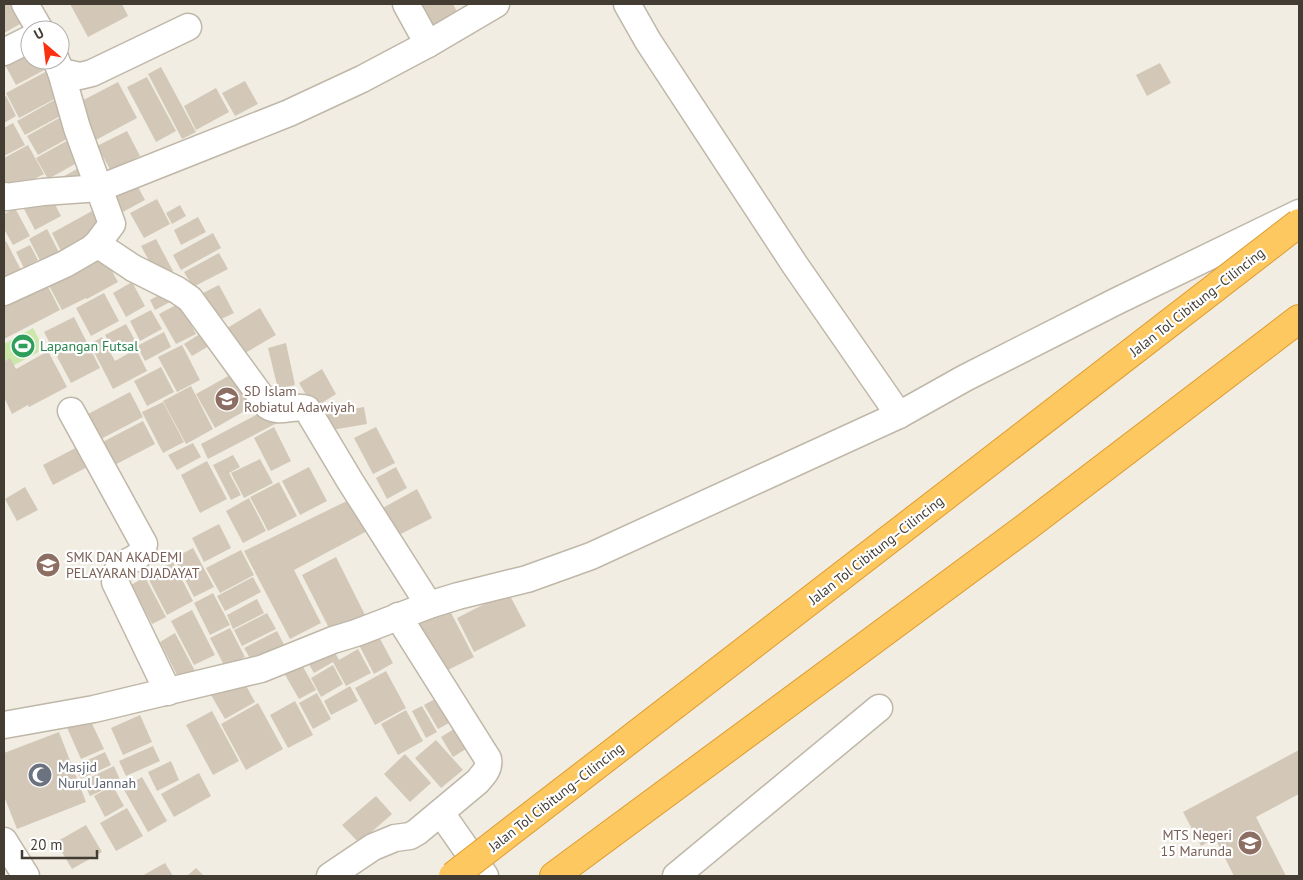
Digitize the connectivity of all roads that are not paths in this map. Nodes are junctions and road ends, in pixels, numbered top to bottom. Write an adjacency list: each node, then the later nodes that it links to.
1 (25, 4): 5 (street)
2 (406, 4): 8 (street)
3 (496, 4): 8 (street)
4 (627, 4): 20 (street)
5 (34, 20)
6 (188, 27): 11 (street)
7 (20, 44): 9 (street)
8 (428, 44): 12 (street)
9 (4, 52)
10 (60, 70): 12 (street)
11 (67, 70)
12 (100, 188): 13 (street); 16 (street)
13 (4, 196)
14 (1299, 213): 20 (street)
15 (1299, 223): 30 (highway, Jalan Tol Cibitung–Cilincing, bridge)
16 (97, 244): 17 (street); 21 (street)
17 (4, 292)
18 (1299, 319): 32 (highway)
19 (71, 411): 23 (street)
20 (899, 415): 21 (street)
21 (429, 605): 22 (street)
22 (398, 616): 23 (street); 26 (street)
23 (168, 692): 25 (street)
24 (879, 708): 33 (street)
25 (4, 725)
26 (441, 813): 29 (street); 31 (street)
27 (4, 841): 28 (street)
28 (26, 876)
29 (330, 876)
30 (453, 876)
31 (486, 876)
32 (554, 876)
33 (676, 876)

